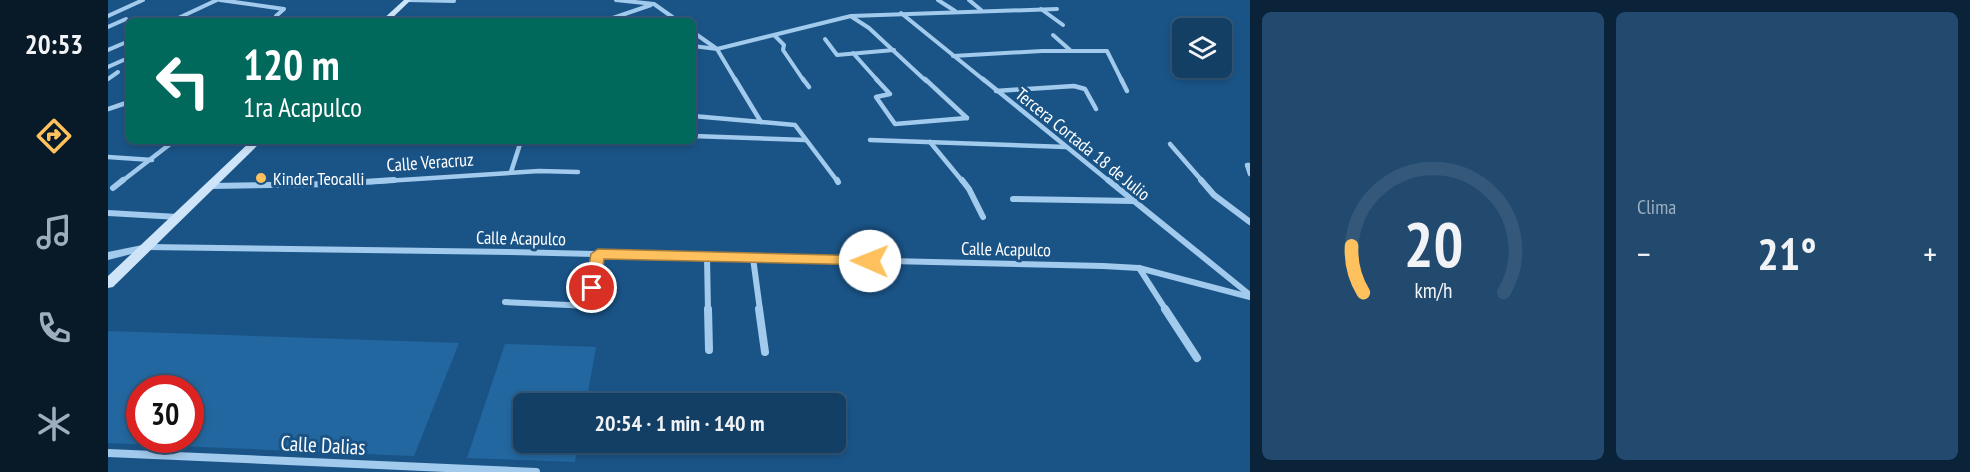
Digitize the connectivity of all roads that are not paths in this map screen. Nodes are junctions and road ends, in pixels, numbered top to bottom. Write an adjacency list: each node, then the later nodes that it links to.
1 (143, 0): 14 (street)
2 (219, 0): 15 (street); 17 (street)
3 (408, 0): 7 (street); 18 (main road)
4 (616, 0): 8 (street)
5 (938, 0): 12 (street)
6 (969, 0): 11 (street)
7 (454, 1)
8 (654, 4): 19 (street); 20 (street)
9 (1041, 9): 10 (street); 11 (street); 22 (street)
10 (1057, 9)
11 (981, 10): 12 (street)
12 (955, 11): 13 (street)
13 (901, 12): 16 (street); 35 (street, Tercera Cortada 18 de Julio)
14 (108, 15)
15 (276, 16)
16 (851, 16): 25 (street); 32 (street)
17 (178, 18)
18 (388, 18)
19 (613, 18)
20 (674, 18)
21 (126, 19): 23 (street)
22 (1063, 25)
23 (108, 27)
24 (696, 34): 30 (street)
25 (774, 35): 30 (street); 39 (street)
26 (1053, 35): 33 (street)
27 (825, 39): 34 (street)
28 (126, 41): 31 (street)
29 (696, 46): 30 (street)
30 (717, 49): 48 (street)
31 (108, 50)
32 (894, 50): 34 (street); 34 (street)
33 (1070, 50): 35 (street); 41 (street)
34 (853, 53)
35 (952, 56): 40 (street, Tercera Cortada 18 de Julio)
36 (126, 59): 37 (street)
37 (108, 69): 38 (street)
38 (108, 79)
39 (809, 87)
40 (995, 91): 45 (street); 57 (street, Tercera Cortada 18 de Julio)
41 (1127, 91)
42 (126, 103): 43 (street)
43 (120, 105): 44 (street); 46 (street)
44 (108, 108)
45 (1096, 109)
46 (108, 113)
47 (696, 116): 48 (street)
48 (761, 122): 50 (street)
49 (696, 136): 50 (street)
50 (806, 140): 64 (street)
51 (870, 140): 52 (street)
52 (930, 142): 57 (street); 71 (street)
53 (170, 144): 59 (street)
54 (254, 144): 65 (main road)
55 (520, 144): 61 (street)
56 (1170, 144): 72 (street)
57 (1066, 147): 68 (street, Tercera Cortada 18 de Julio)
58 (108, 157): 59 (street)
59 (152, 159): 66 (street)
60 (1248, 165): 63 (street)
61 (511, 172): 62 (street, Calle Veracruz); 65 (street, Calle Veracruz)
62 (578, 172)
63 (1250, 174)
64 (838, 182)
65 (211, 186): 70 (main road)
66 (113, 188)
67 (1013, 199): 68 (street)
68 (1134, 201): 80 (street, Tercera Cortada 18 de Julio)
69 (108, 213): 70 (street)
70 (178, 217): 73 (main road)
71 (983, 217)
72 (1250, 222)
73 (147, 247): 74 (street, Calle Acapulco); 75 (street); 79 (main road)
74 (598, 254): 76 (street, Calle Acapulco); 81 (street)
75 (108, 256)
76 (707, 257): 77 (street, Calle Acapulco); 82 (street)
77 (753, 258): 78 (street, Calle Acapulco); 83 (street)
78 (1139, 268): 80 (street, Calle Acapulco); 84 (street)
79 (108, 284)
80 (1250, 296)
81 (505, 302)
82 (709, 350)
83 (765, 352)
84 (1197, 358)
85 (108, 453): 86 (street, Calle Dalias)
86 (536, 472)

